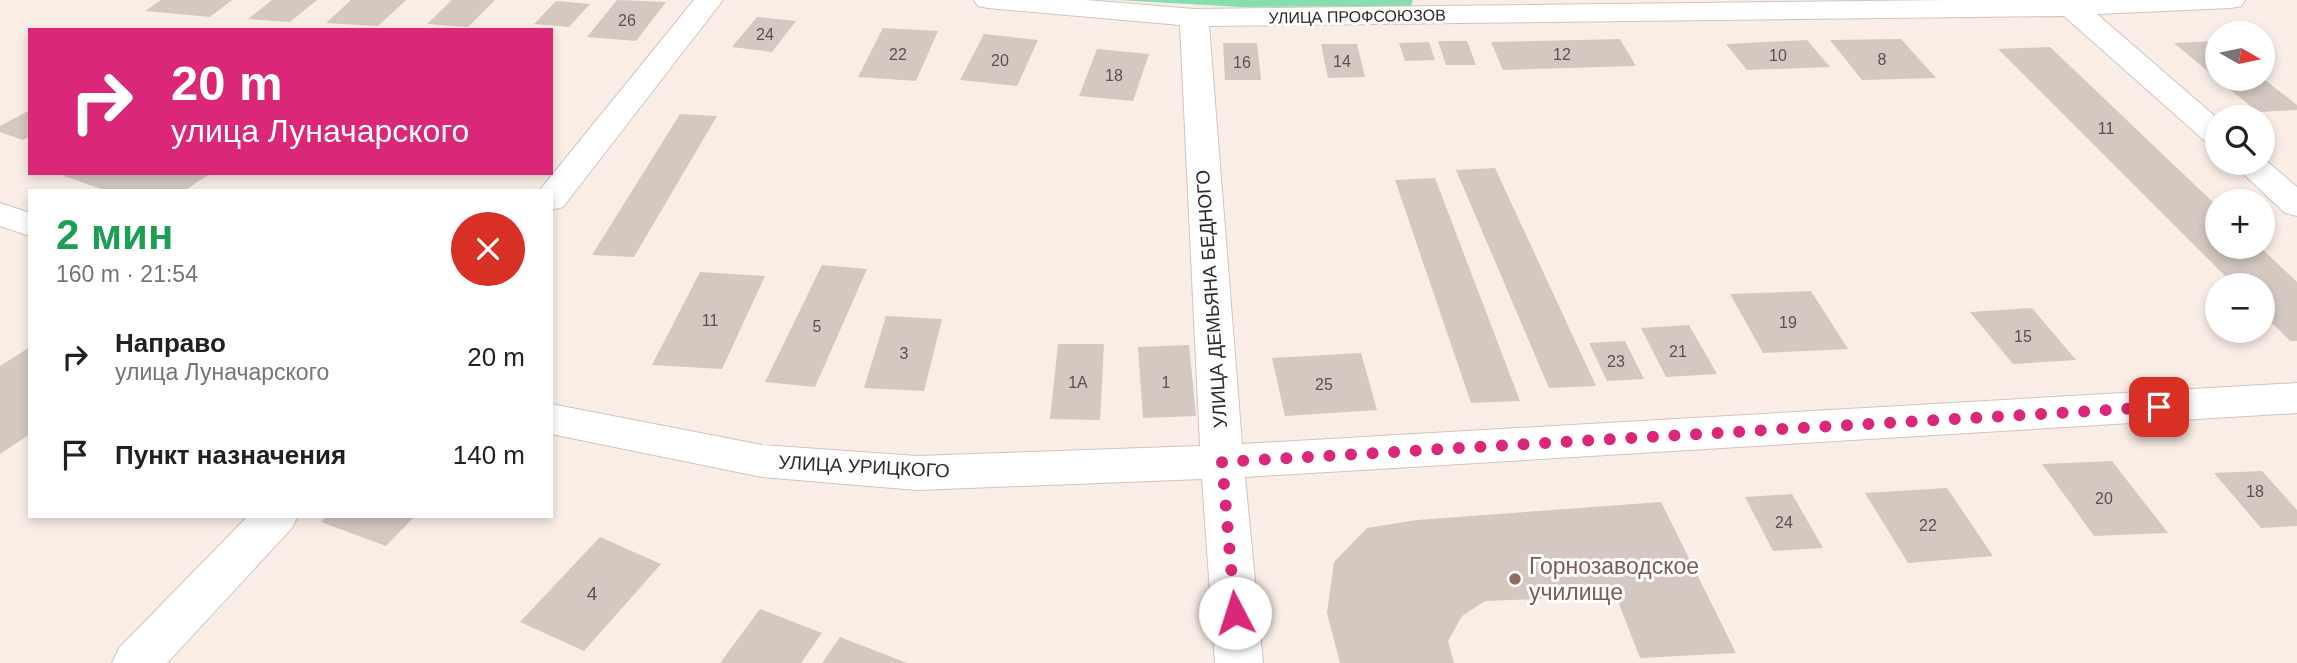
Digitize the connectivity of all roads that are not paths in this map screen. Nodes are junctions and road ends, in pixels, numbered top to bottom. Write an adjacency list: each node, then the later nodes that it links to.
1 (709, 0): 9 (street)
2 (988, 0): 6 (street, УЛИЦА ПРОФСОЮЗОВ)
3 (2231, 0): 4 (street, УЛИЦА ПРОФСОЮЗОВ)
4 (2071, 7): 5 (street, УЛИЦА ПРОФСОЮЗОВ); 7 (street)
5 (1437, 8): 6 (street, УЛИЦА ПРОФСОЮЗОВ)
6 (1194, 18): 15 (street, УЛИЦА ДЕМЬЯНА БЕДНОГО)
7 (2205, 124)
8 (2263, 175): 10 (street)
9 (553, 196)
10 (2297, 205)
11 (0, 214): 12 (street)
12 (28, 224)
13 (2297, 398): 15 (street, УЛИЦА УРИЦКОГО)
14 (553, 419): 15 (street, УЛИЦА УРИЦКОГО)
15 (1222, 462): 18 (street, УЛИЦА ДЕМЬЯНА БЕДНОГО)
16 (274, 518): 17 (street)
17 (136, 663)
18 (1239, 663)

